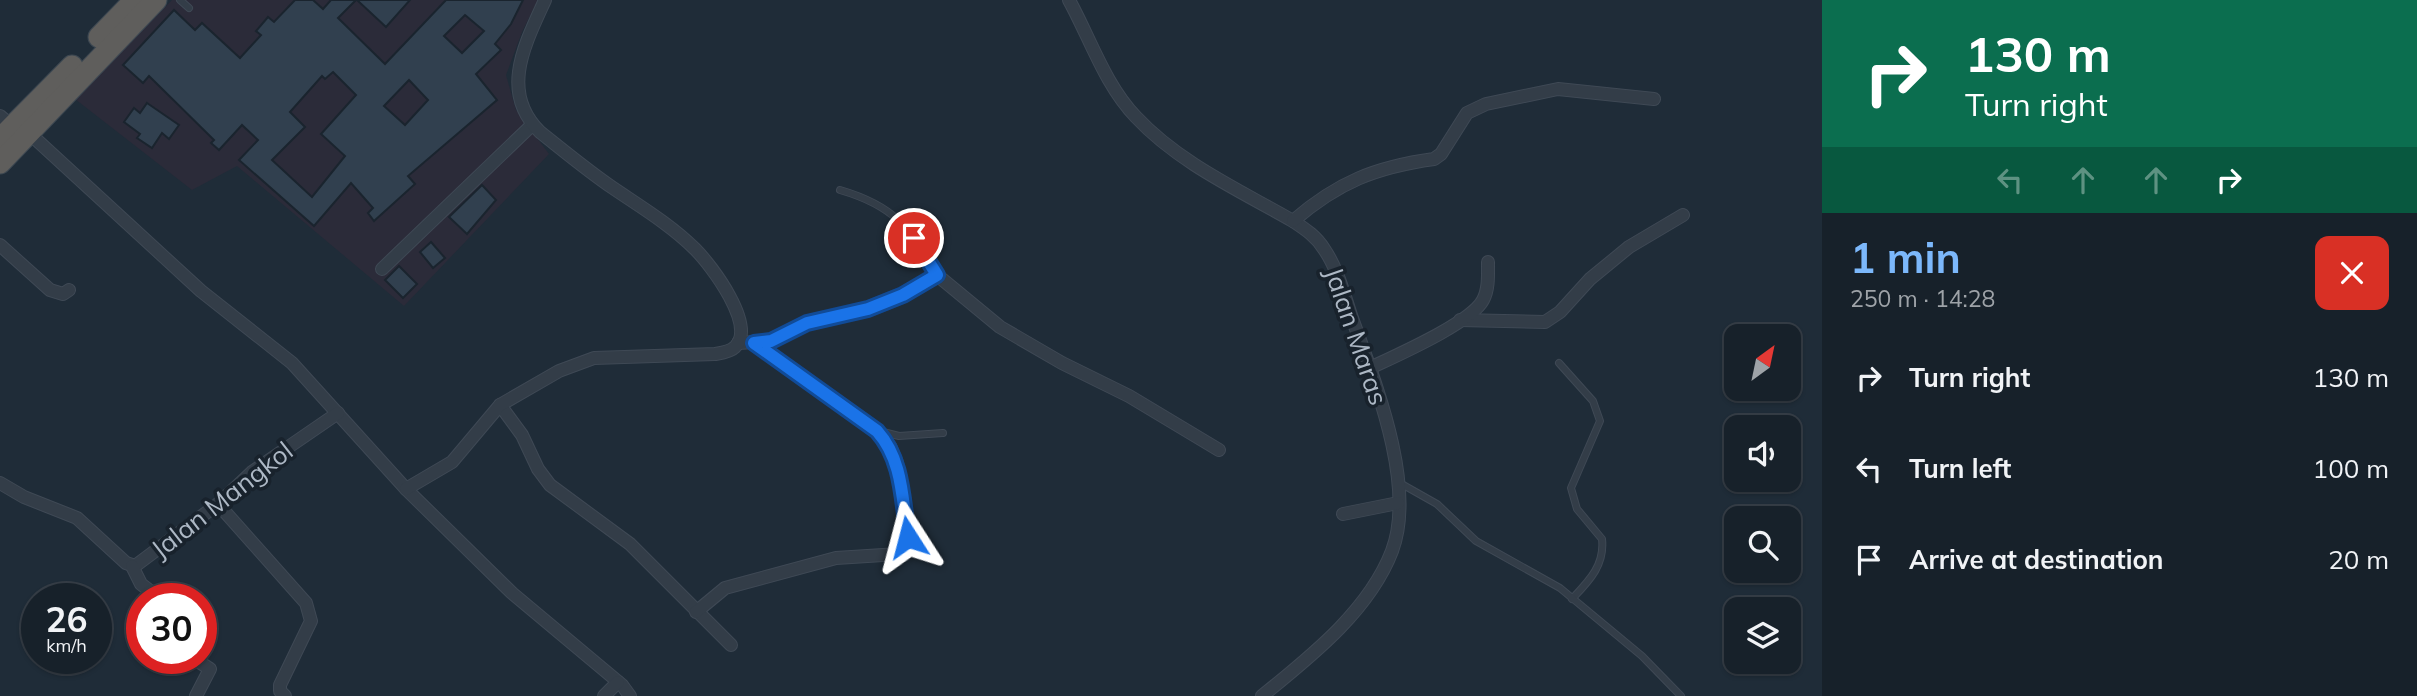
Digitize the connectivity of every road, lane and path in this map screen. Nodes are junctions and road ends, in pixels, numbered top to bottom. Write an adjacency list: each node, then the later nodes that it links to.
1 (135, 0): 9 (highway)
2 (156, 0): 9 (highway)
3 (180, 0): 6 (lane)
4 (545, 0): 8 (street)
5 (1069, 0): 13 (street, Jalan Maras)
6 (189, 8)
7 (1654, 99): 13 (street)
8 (532, 125): 16 (street); 20 (street)
9 (10, 128): 10 (highway); 25 (street)
10 (0, 163)
11 (840, 190): 17 (lane)
12 (1683, 215): 19 (street)
13 (1293, 221): 23 (street, Jalan Maras)
14 (0, 245): 18 (street)
15 (1488, 262): 19 (street)
16 (382, 268)
17 (937, 275): 21 (street); 28 (street)
18 (69, 290)
19 (1460, 320): 23 (street)
20 (738, 342): 21 (street); 24 (street)
21 (754, 343): 26 (street)
22 (1559, 363): 37 (lane)
23 (1370, 368): 29 (street, Jalan Maras)
24 (500, 405): 31 (street); 38 (street)
25 (338, 413): 31 (street); 33 (street, Jalan Mangkol)
26 (877, 431): 27 (lane); 38 (street)
27 (943, 433)
28 (1219, 450)
29 (1397, 481): 32 (street, Jalan Maras); 37 (lane)
30 (0, 483): 35 (street, Jalan Mangkol)
31 (406, 489): 41 (street)
32 (1398, 503): 34 (street); 46 (street, Jalan Maras)
33 (218, 504): 35 (street, Jalan Mangkol); 43 (street)
34 (1343, 514)
35 (132, 566): 36 (street)
36 (140, 583)
37 (1572, 599): 47 (lane)
38 (696, 612): 39 (street)
39 (731, 645)
40 (208, 674): 42 (street)
41 (618, 682): 44 (street); 45 (street)
42 (197, 696)
43 (285, 696)
44 (604, 696)
45 (630, 696)
46 (1262, 696)
47 (1681, 696)

